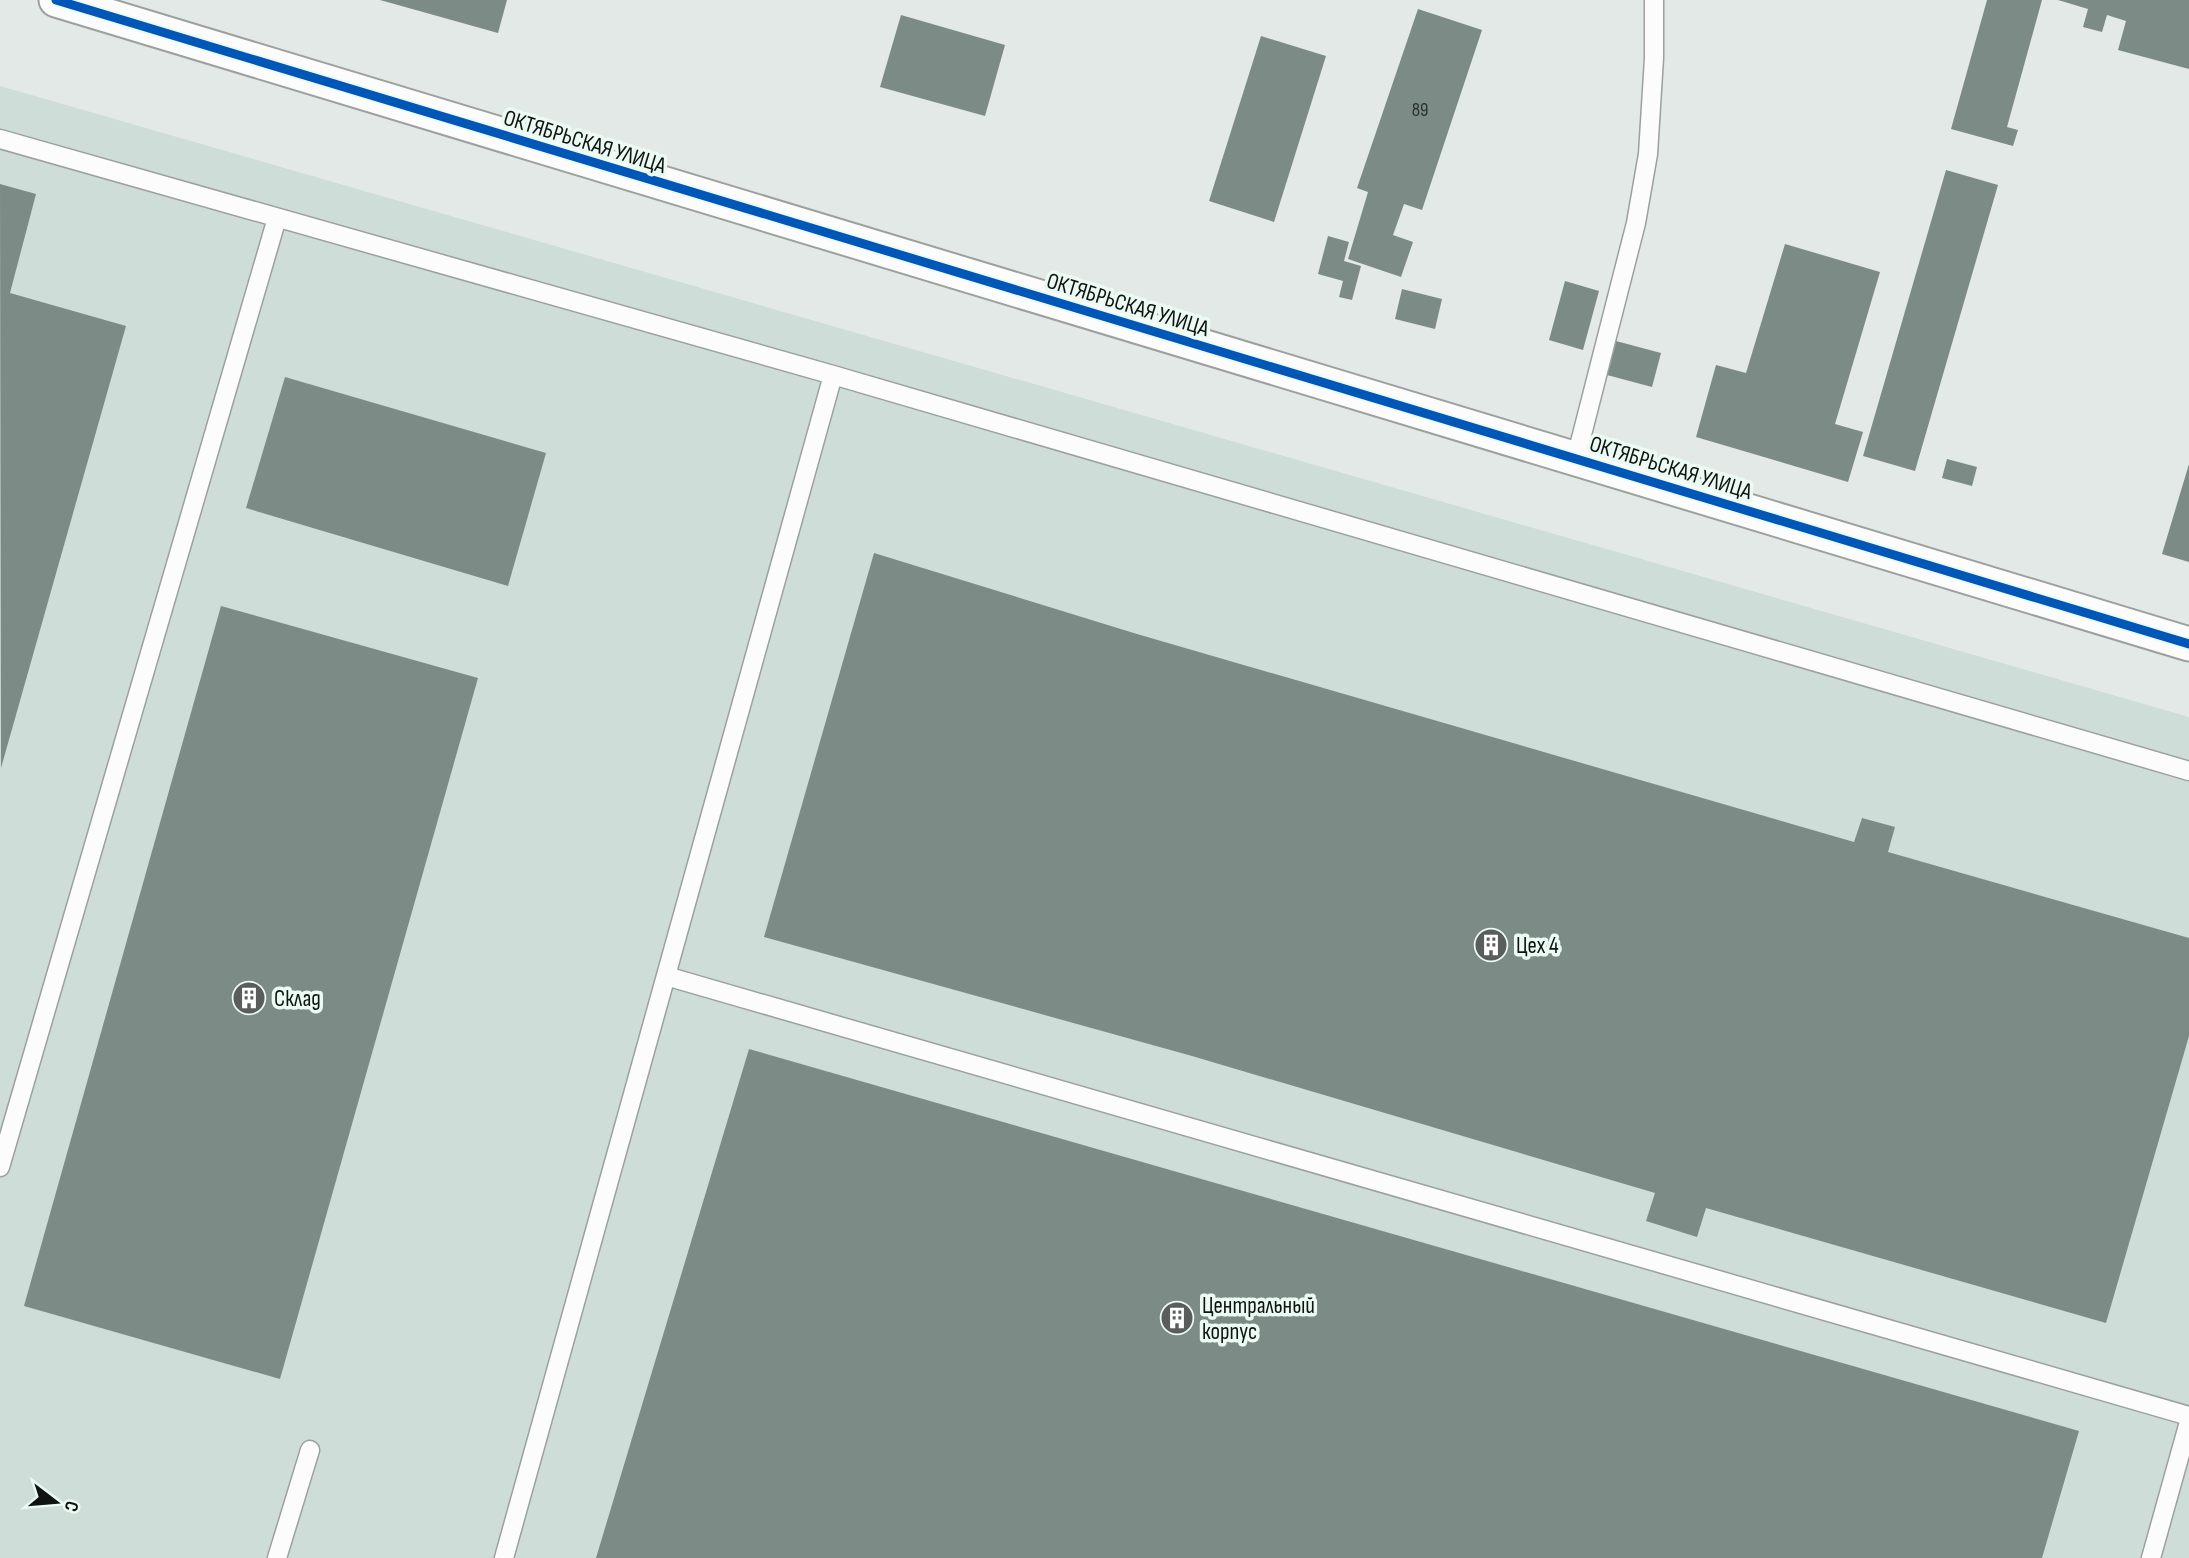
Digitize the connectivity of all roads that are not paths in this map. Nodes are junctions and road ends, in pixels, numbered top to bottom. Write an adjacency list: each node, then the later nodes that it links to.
1 (56, 0): 6 (street, ОКТЯБРЬСКАЯ УЛИЦА)
2 (1654, 0): 6 (lane)
3 (0, 139): 4 (lane)
4 (278, 218): 5 (lane); 10 (lane)
5 (833, 375): 8 (lane); 9 (lane)
6 (1576, 458): 7 (street, ОКТЯБРЬСКАЯ УЛИЦА)
7 (2189, 644)
8 (2189, 771)
9 (666, 976): 11 (lane); 15 (lane)
10 (0, 1167)
11 (2189, 1416)
12 (2189, 1422): 16 (lane)
13 (310, 1450): 14 (lane)
14 (277, 1558)
15 (504, 1558)
16 (2151, 1558)

